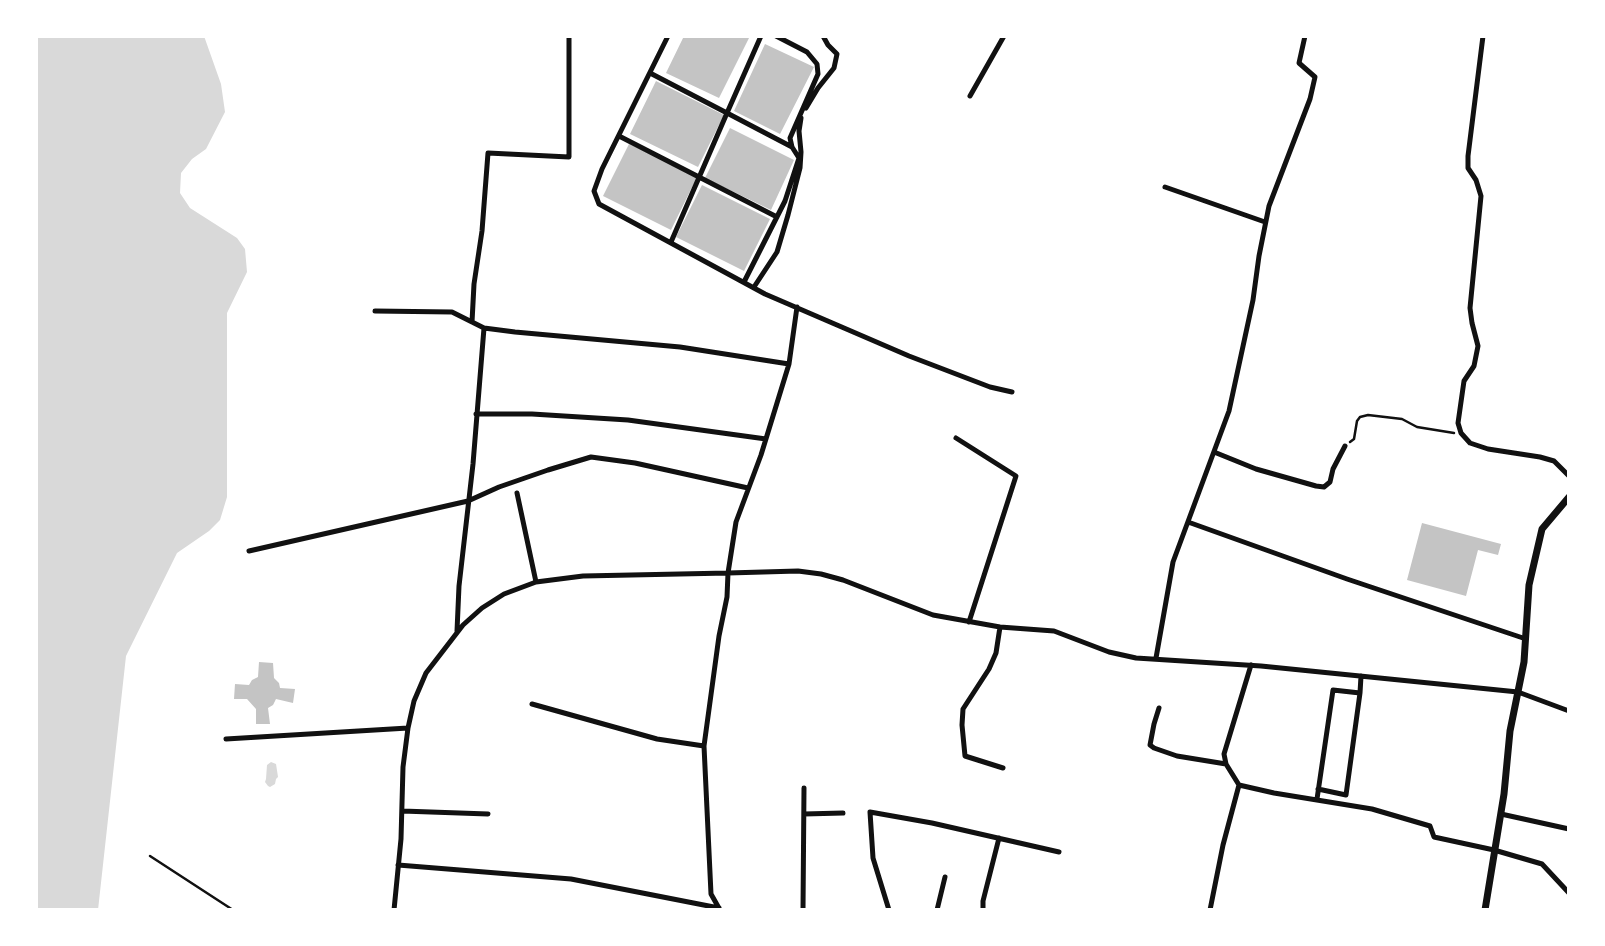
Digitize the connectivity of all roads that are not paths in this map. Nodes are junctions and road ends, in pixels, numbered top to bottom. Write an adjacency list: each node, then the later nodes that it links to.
1 (569, 36): 23 (street)
2 (668, 36): 9 (street)
3 (761, 36): 11 (street)
4 (776, 36): 13 (street)
5 (823, 36): 20 (street)
6 (1004, 36): 10 (street)
7 (1305, 36): 17 (street)
8 (1483, 36): 32 (street)
9 (650, 73): 11 (street); 12 (street)
10 (970, 96)
11 (727, 112): 13 (street); 14 (street)
12 (618, 136): 14 (street); 18 (street)
13 (792, 147): 16 (street)
14 (699, 178): 16 (street); 18 (street)
15 (1165, 187): 17 (street)
16 (777, 217): 19 (street)
17 (1265, 222): 31 (street)
18 (671, 242): 19 (street)
19 (744, 282): 20 (street)
20 (754, 287): 21 (street)
21 (797, 307): 25 (street); 26 (street)
22 (375, 311): 23 (street)
23 (472, 322): 24 (street)
24 (484, 328): 25 (street); 27 (street)
25 (789, 364): 29 (street)
26 (1012, 392)
27 (476, 414): 29 (street); 36 (street)
28 (956, 438): 41 (street)
29 (766, 439): 33 (street)
30 (1345, 446): 31 (street)
31 (1214, 452): 37 (street)
32 (1569, 476)
33 (748, 488): 36 (street); 39 (street)
34 (517, 493): 40 (street)
35 (1569, 497): 44 (street)
36 (468, 501): 38 (street); 43 (street)
37 (1188, 522): 44 (street); 45 (street)
38 (249, 551)
39 (728, 573): 40 (street); 41 (street); 55 (street)
40 (536, 582): 43 (street)
41 (970, 622): 42 (street)
42 (1000, 627): 45 (street); 57 (street)
43 (457, 632): 53 (street)
44 (1526, 639): 48 (street)
45 (1156, 658): 46 (street)
46 (1251, 665): 47 (street); 56 (street)
47 (1361, 676): 48 (street); 49 (street)
48 (1518, 692): 52 (street); 66 (street)
49 (1360, 693): 60 (street); 60 (street)
50 (532, 704): 55 (street)
51 (1159, 708): 56 (street)
52 (1569, 711)
53 (408, 728): 54 (street); 62 (street)
54 (226, 739)
55 (704, 746): 74 (street)
56 (1226, 764): 58 (street)
57 (1003, 768)
58 (1239, 785): 61 (street); 80 (street)
59 (804, 788): 65 (street)
60 (1318, 789): 61 (street)
61 (1317, 799): 69 (street)
62 (402, 811): 64 (street); 71 (street)
63 (843, 813): 65 (street)
64 (488, 814)
65 (804, 814): 76 (street)
66 (1501, 814): 67 (street); 69 (street)
67 (1569, 829)
68 (999, 838): 70 (street); 77 (street); 79 (street)
69 (1494, 850): 73 (street); 81 (street)
70 (1059, 852)
71 (398, 865): 74 (street); 75 (street)
72 (944, 877): 78 (street)
73 (1569, 893)
74 (720, 909)
75 (394, 910)
76 (803, 910)
77 (889, 910)
78 (938, 910)
79 (983, 910)
80 (1210, 910)
81 (1485, 910)

